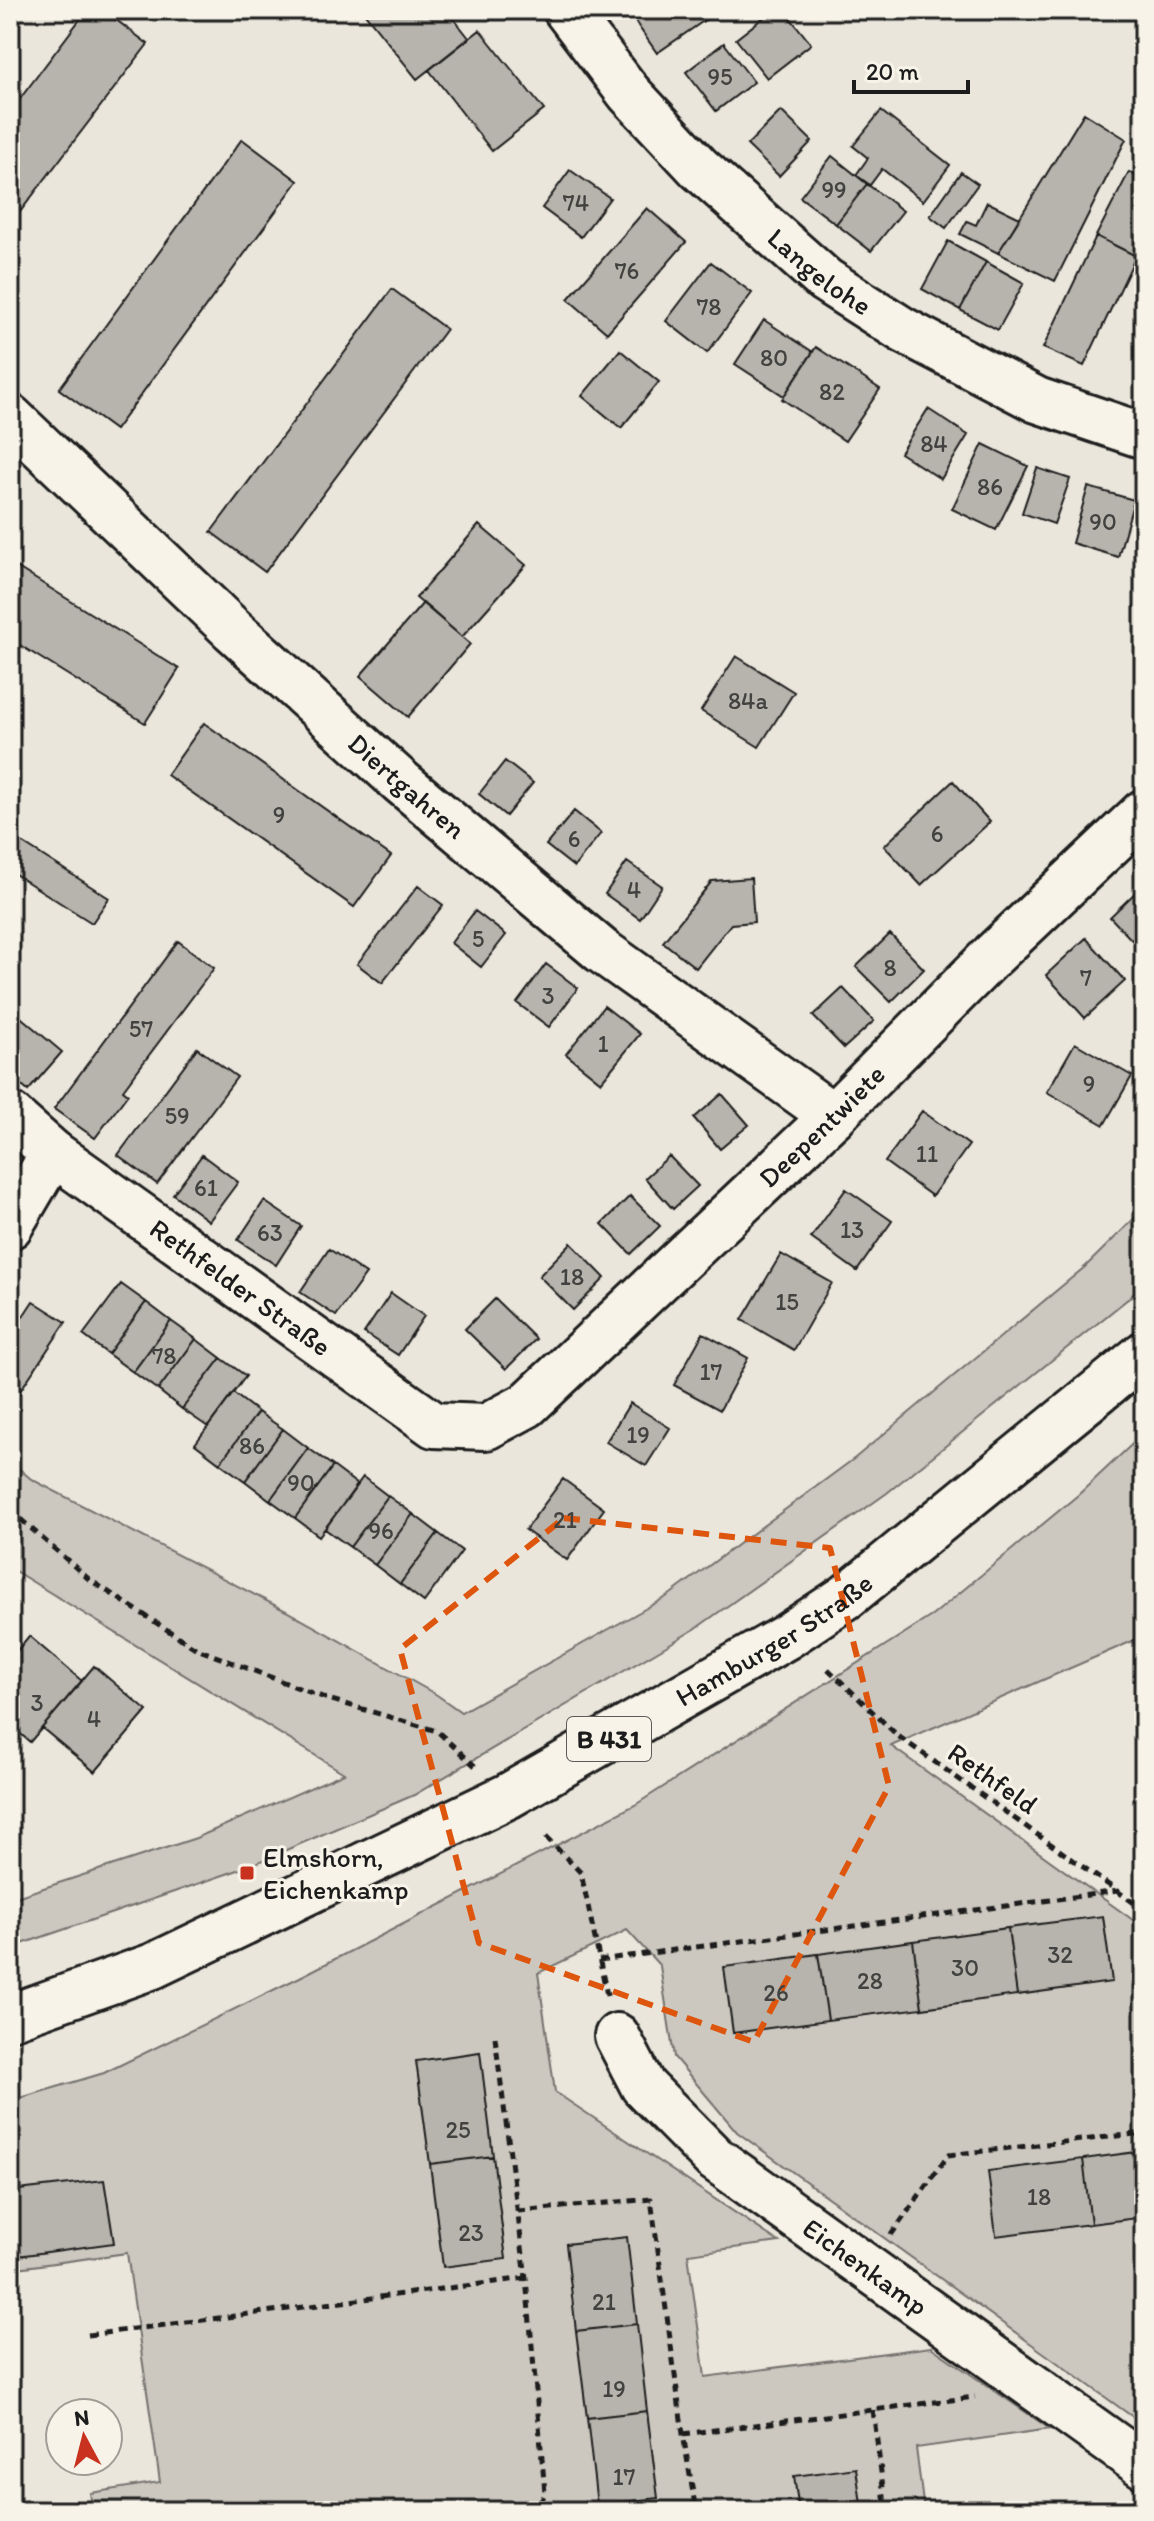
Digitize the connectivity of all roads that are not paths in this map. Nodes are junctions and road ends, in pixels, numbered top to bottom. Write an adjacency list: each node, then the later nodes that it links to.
1 (566, 10): 3 (street, Langelohe)
2 (10, 417): 6 (street, Diertgahren)
3 (1144, 436)
4 (1144, 812): 6 (street, Deepentwiete)
5 (10, 1115): 7 (street, Rethfelder Straße)
6 (833, 1116): 10 (street, Deepentwiete)
7 (53, 1153): 8 (street); 10 (street, Rethfelder Straße)
8 (10, 1226)
9 (1144, 1354): 11 (street, Hamburger Straße / B 431)
10 (486, 1427)
11 (10, 2017)
12 (617, 2036): 13 (street, Eichenkamp)
13 (1144, 2466)

